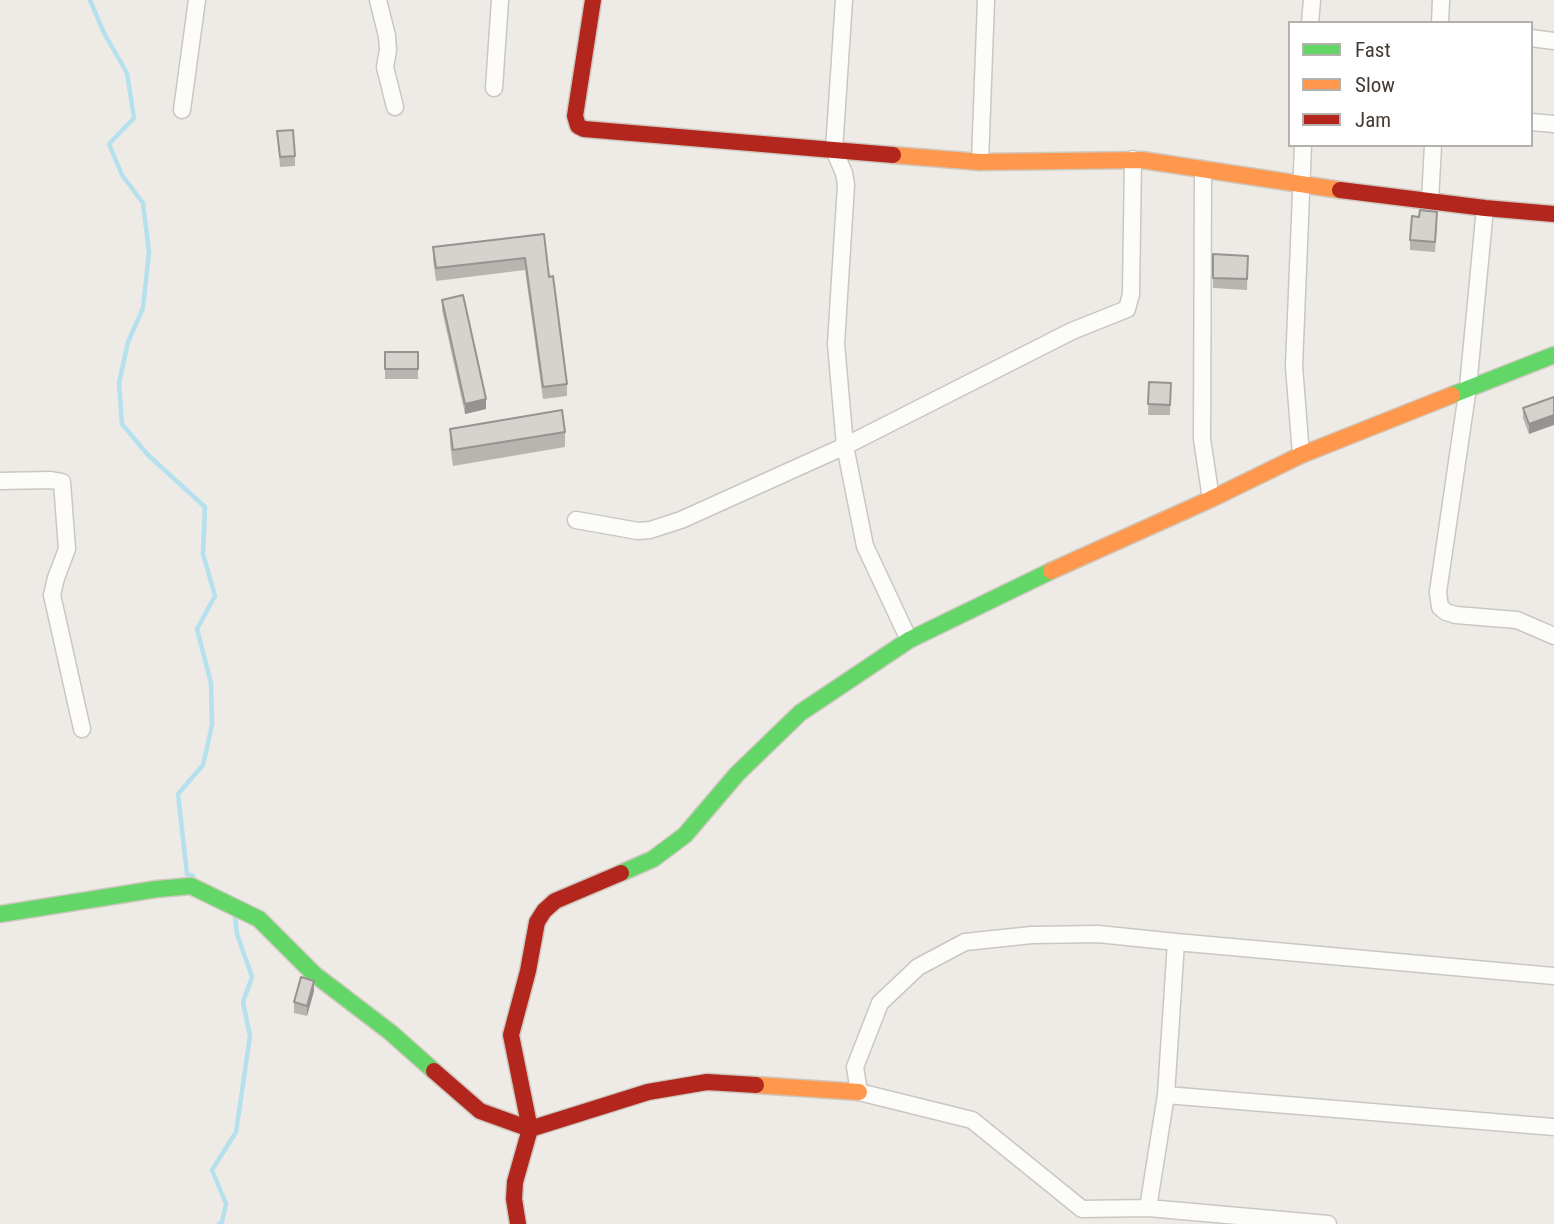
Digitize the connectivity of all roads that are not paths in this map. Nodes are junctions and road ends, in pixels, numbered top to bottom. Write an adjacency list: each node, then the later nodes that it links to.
1 (197, 0): 15 (street)
2 (378, 0): 14 (street)
3 (500, 0): 13 (street)
4 (593, 0): 20 (street)
5 (844, 0): 20 (street)
6 (986, 0): 22 (street)
7 (1312, 0): 9 (street)
8 (1441, 0): 10 (street)
9 (1310, 21)
10 (1440, 21)
11 (1533, 38): 12 (street)
12 (1554, 41)
13 (494, 88)
14 (395, 107)
15 (182, 110)
16 (1533, 122): 17 (street)
17 (1554, 124)
18 (1303, 147): 24 (street)
19 (1433, 147): 25 (street)
20 (834, 149): 22 (street); 30 (street)
21 (1133, 159): 22 (street); 23 (street); 30 (street)
22 (980, 162)
23 (1203, 169): 24 (street); 33 (street)
24 (1301, 185): 25 (street); 31 (street)
25 (1430, 201): 26 (street)
26 (1485, 208): 27 (street); 29 (street)
27 (1554, 214)
28 (1554, 355): 29 (street)
29 (1468, 387): 31 (street); 35 (street)
30 (845, 446): 34 (street); 36 (street)
31 (1301, 454): 33 (street)
32 (0, 481): 37 (street)
33 (1211, 499): 36 (street)
34 (576, 520)
35 (1554, 636)
36 (909, 640): 44 (street)
37 (82, 729)
38 (0, 914): 44 (street)
39 (1177, 943): 40 (street); 41 (street); 42 (street)
40 (1554, 976)
41 (859, 1092): 44 (street); 46 (street)
42 (1166, 1095): 43 (street); 45 (street)
43 (1554, 1127)
44 (530, 1129): 47 (street)
45 (1148, 1208): 46 (street); 49 (street)
46 (1082, 1209): 48 (street)
47 (518, 1224)
48 (1096, 1224)
49 (1328, 1224)

